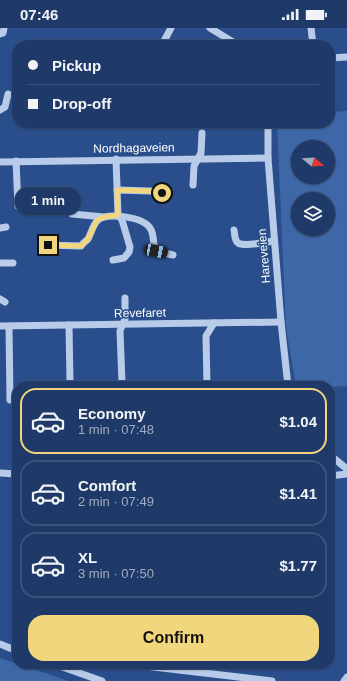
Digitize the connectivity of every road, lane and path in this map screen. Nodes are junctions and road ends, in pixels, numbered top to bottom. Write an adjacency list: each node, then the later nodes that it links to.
1 (4, 28): 5 (street)
2 (171, 28): 6 (street)
3 (210, 28): 7 (street)
4 (312, 28): 8 (street)
5 (0, 34)
6 (164, 40)
7 (230, 40)
8 (313, 40)
9 (347, 57): 10 (street)
10 (335, 58)
11 (8, 94): 12 (street)
12 (0, 110)
13 (268, 128): 15 (street, Hareveien)
14 (202, 133): 17 (street)
15 (268, 158): 17 (street, Nordhagaveien); 28 (street, Hareveien)
16 (116, 159): 17 (street, Nordhagaveien); 19 (street, Nordhagaveien); 21 (street)
17 (198, 159): 20 (street)
18 (0, 162): 19 (street, Nordhagaveien)
19 (16, 162): 23 (street)
20 (193, 185)
21 (117, 190): 22 (street); 25 (street)
22 (162, 193)
23 (18, 206)
24 (72, 214): 26 (street)
25 (118, 215): 26 (street); 30 (street); 31 (street)
26 (104, 217): 29 (street)
27 (234, 230): 28 (street)
28 (274, 242): 35 (street, Hareveien)
29 (48, 245)
30 (173, 255)
31 (113, 260)
32 (0, 263): 33 (street)
33 (13, 263)
34 (125, 298): 37 (street)
35 (281, 322): 36 (street, Revefaret); 44 (street, Hareveien)
36 (214, 323): 37 (street, Revefaret); 43 (street)
37 (123, 324): 38 (street, Revefaret); 42 (street)
38 (70, 325): 40 (street, Revefaret); 41 (street)
39 (0, 326): 40 (street, Revefaret)
40 (9, 326): 45 (street)
41 (70, 381)
42 (122, 381)
43 (207, 381)
44 (287, 381)
45 (10, 400)
46 (335, 459): 47 (street)
47 (347, 469)
48 (0, 473): 49 (street)
49 (12, 474)
50 (347, 474): 51 (street)
51 (335, 475)
52 (0, 644): 53 (street)
53 (12, 649)
54 (72, 669): 57 (street)
55 (170, 669): 58 (street)
56 (347, 677): 59 (street)
57 (102, 681)
58 (272, 681)
59 (344, 681)

